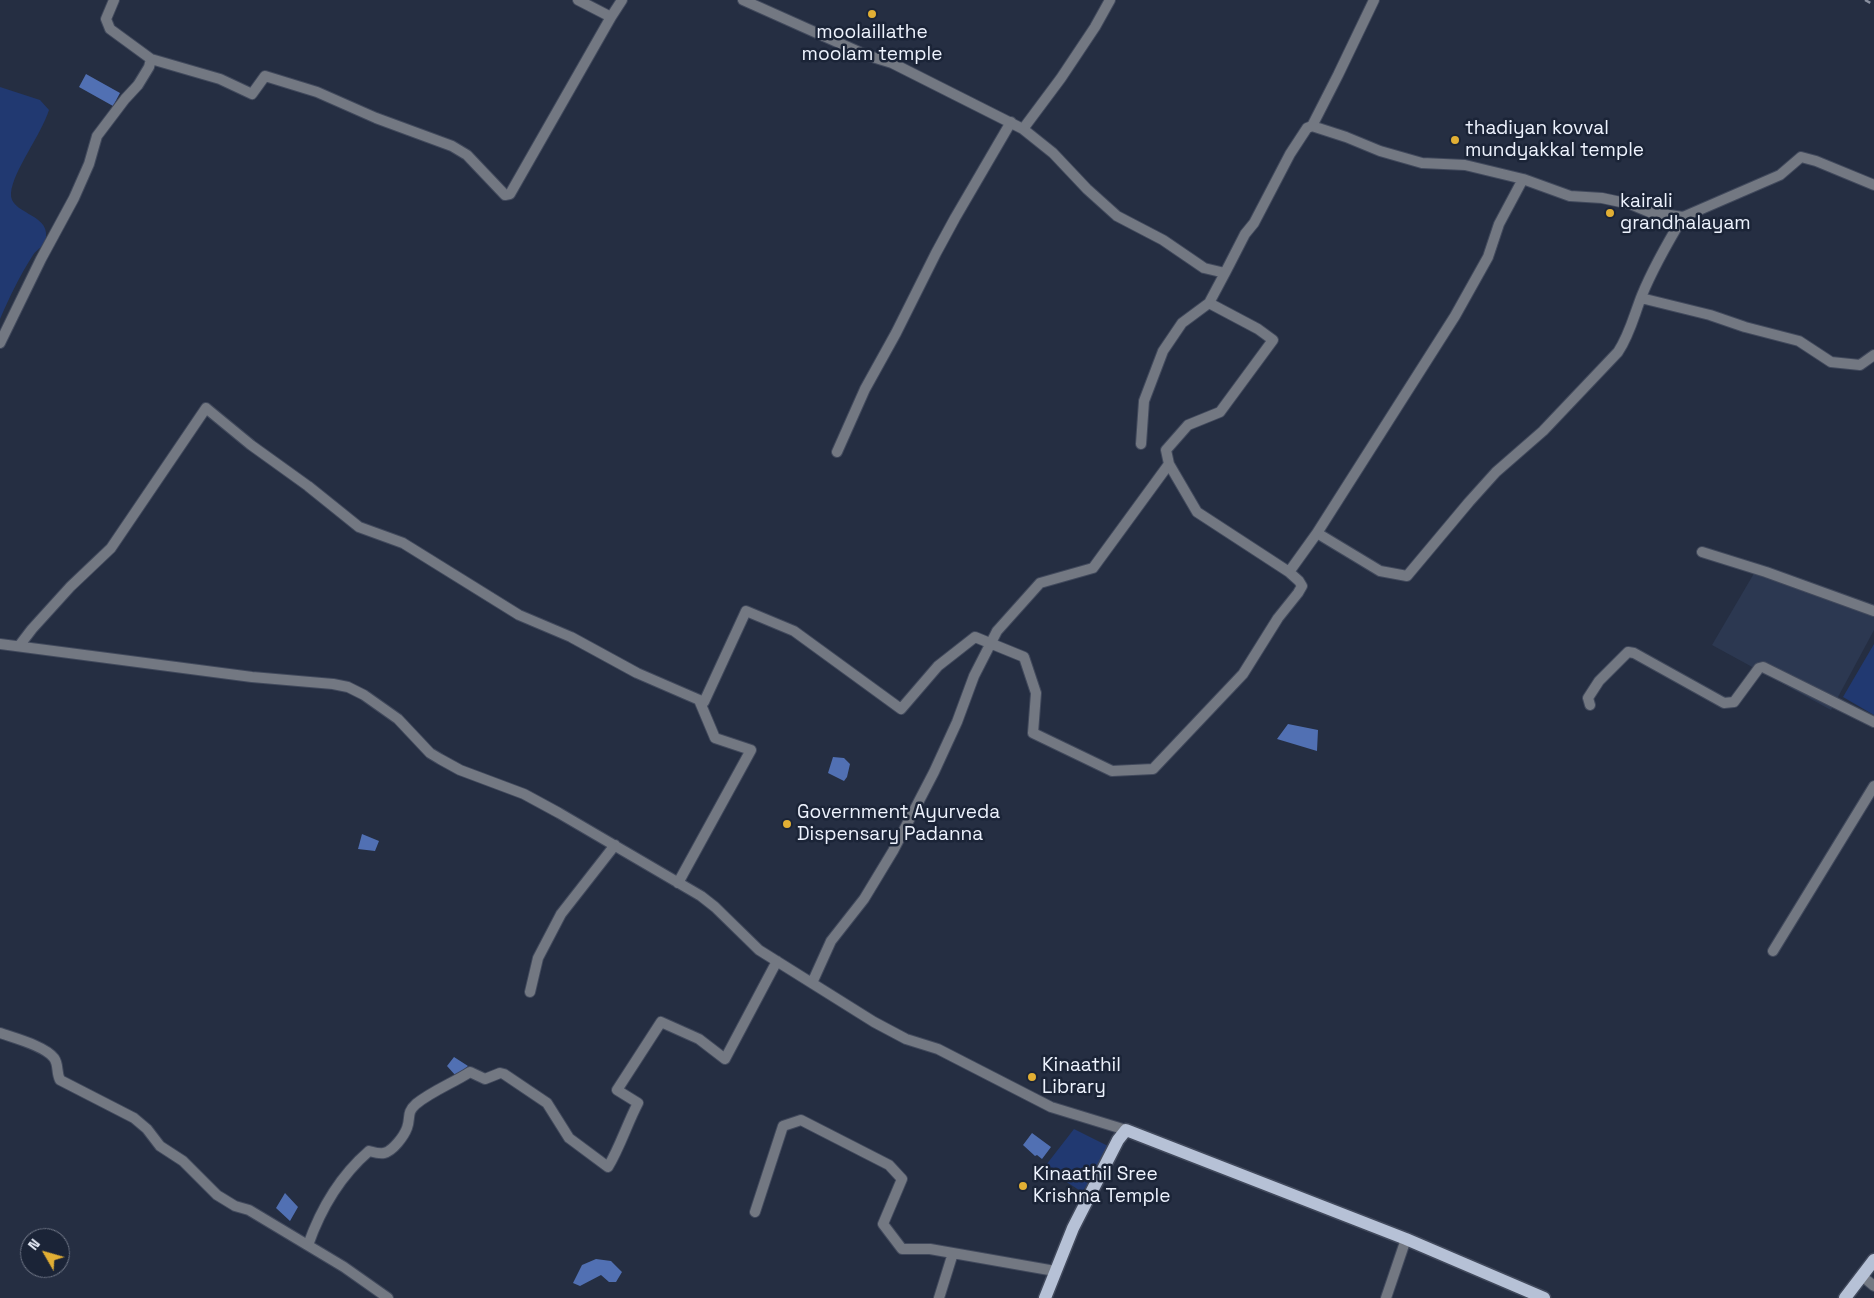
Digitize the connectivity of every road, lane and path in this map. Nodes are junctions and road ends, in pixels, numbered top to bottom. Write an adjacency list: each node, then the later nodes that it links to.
1 (114, 0): 8 (street)
2 (578, 0): 7 (street)
3 (622, 0): 7 (street)
4 (743, 0): 9 (street)
5 (1110, 0): 11 (street)
6 (1374, 0): 10 (street)
7 (611, 18): 8 (street)
8 (151, 59): 18 (street)
9 (1011, 122): 11 (street); 21 (street)
10 (1312, 126): 12 (street); 15 (street)
11 (1023, 129): 15 (street)
12 (1523, 179): 14 (street); 23 (street)
13 (1874, 185): 14 (street)
14 (1683, 217): 16 (street)
15 (1225, 273): 17 (street)
16 (1641, 298): 19 (street); 23 (street)
17 (1208, 302): 20 (street); 22 (street)
18 (0, 343)
19 (1874, 355)
20 (1141, 444)
21 (837, 452)
22 (1169, 464): 25 (street); 28 (street)
23 (1317, 533): 25 (street)
24 (1702, 552): 26 (street)
25 (1289, 572): 28 (street)
26 (1874, 611)
27 (0, 644): 29 (street)
28 (991, 644): 30 (street); 38 (street)
29 (19, 646): 30 (street); 34 (street)
30 (699, 700): 35 (street)
31 (1590, 705): 32 (street)
32 (1874, 722)
33 (1874, 786): 36 (street)
34 (615, 846): 35 (street); 39 (street)
35 (678, 883): 37 (street)
36 (1773, 952)
37 (777, 961): 38 (street); 44 (street)
38 (812, 983): 41 (street)
39 (530, 992)
40 (0, 1033): 44 (street)
41 (1126, 1130): 43 (main road); 47 (main road)
42 (755, 1212): 45 (street)
43 (1406, 1239): 53 (street); 54 (main road)
44 (308, 1245): 50 (street)
45 (953, 1253): 47 (street); 51 (street)
46 (1874, 1260): 48 (main road)
47 (1055, 1271): 52 (main road)
48 (1862, 1276): 49 (street); 55 (main road)
49 (1874, 1286)
50 (388, 1298)
51 (939, 1298)
52 (1045, 1298)
53 (1386, 1298)
54 (1544, 1298)
55 (1845, 1298)

